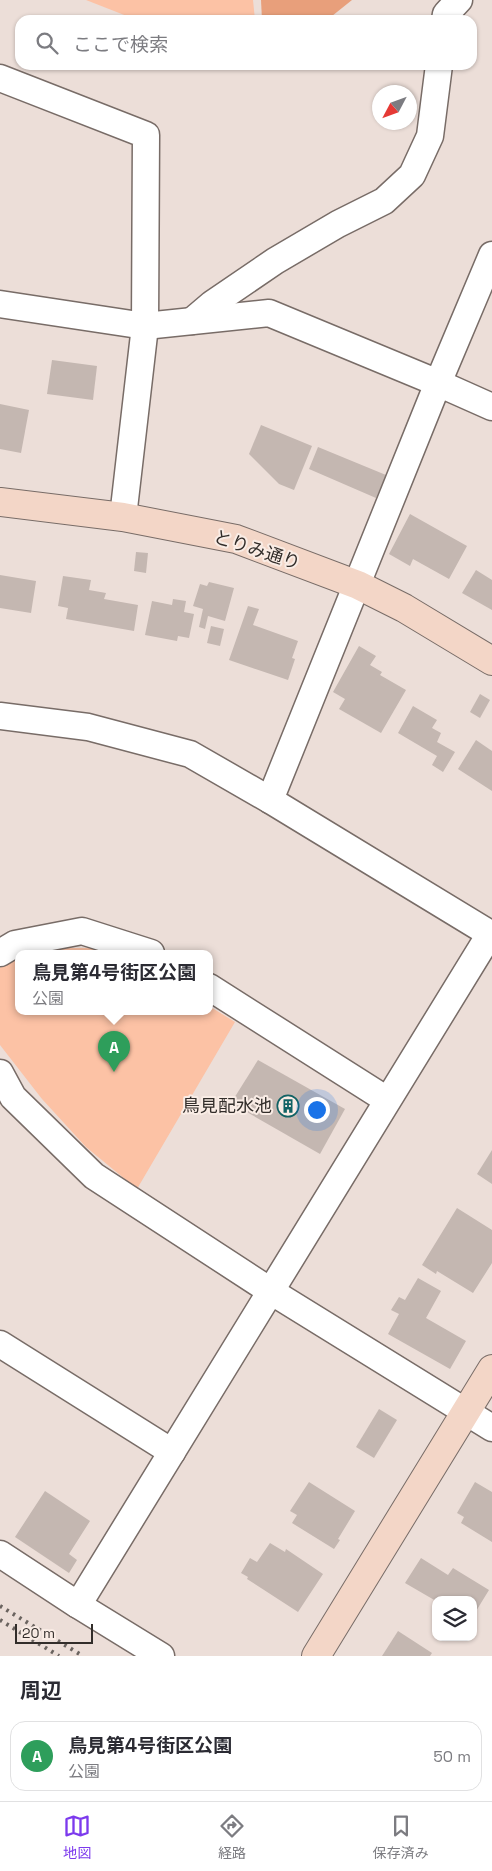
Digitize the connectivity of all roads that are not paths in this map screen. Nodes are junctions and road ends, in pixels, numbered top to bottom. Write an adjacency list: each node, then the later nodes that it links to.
1 (458, 0): 2 (street)
2 (446, 15)
3 (438, 70): 7 (street)
4 (0, 78): 8 (street)
5 (492, 256): 9 (street)
6 (0, 304): 8 (street)
7 (192, 321): 8 (street); 9 (street)
8 (144, 326): 12 (street)
9 (438, 383): 10 (street); 13 (street)
10 (492, 407)
11 (0, 502): 12 (street, とりみ通り)
12 (123, 516): 13 (street, とりみ通り)
13 (358, 585): 14 (street, とりみ通り); 16 (street)
14 (492, 662)
15 (0, 716): 16 (street)
16 (270, 800): 17 (street)
17 (491, 934): 22 (street)
18 (142, 950): 19 (street)
19 (0, 953)
20 (213, 990): 22 (street)
21 (0, 1073): 23 (street)
22 (387, 1100): 23 (street)
23 (272, 1292): 26 (street); 28 (street)
24 (0, 1344): 28 (street)
25 (492, 1369): 26 (street)
26 (466, 1412): 27 (street); 32 (street)
27 (492, 1428)
28 (172, 1452): 30 (street)
29 (0, 1554): 30 (street)
30 (78, 1606): 31 (street)
31 (161, 1656)
32 (316, 1656)

